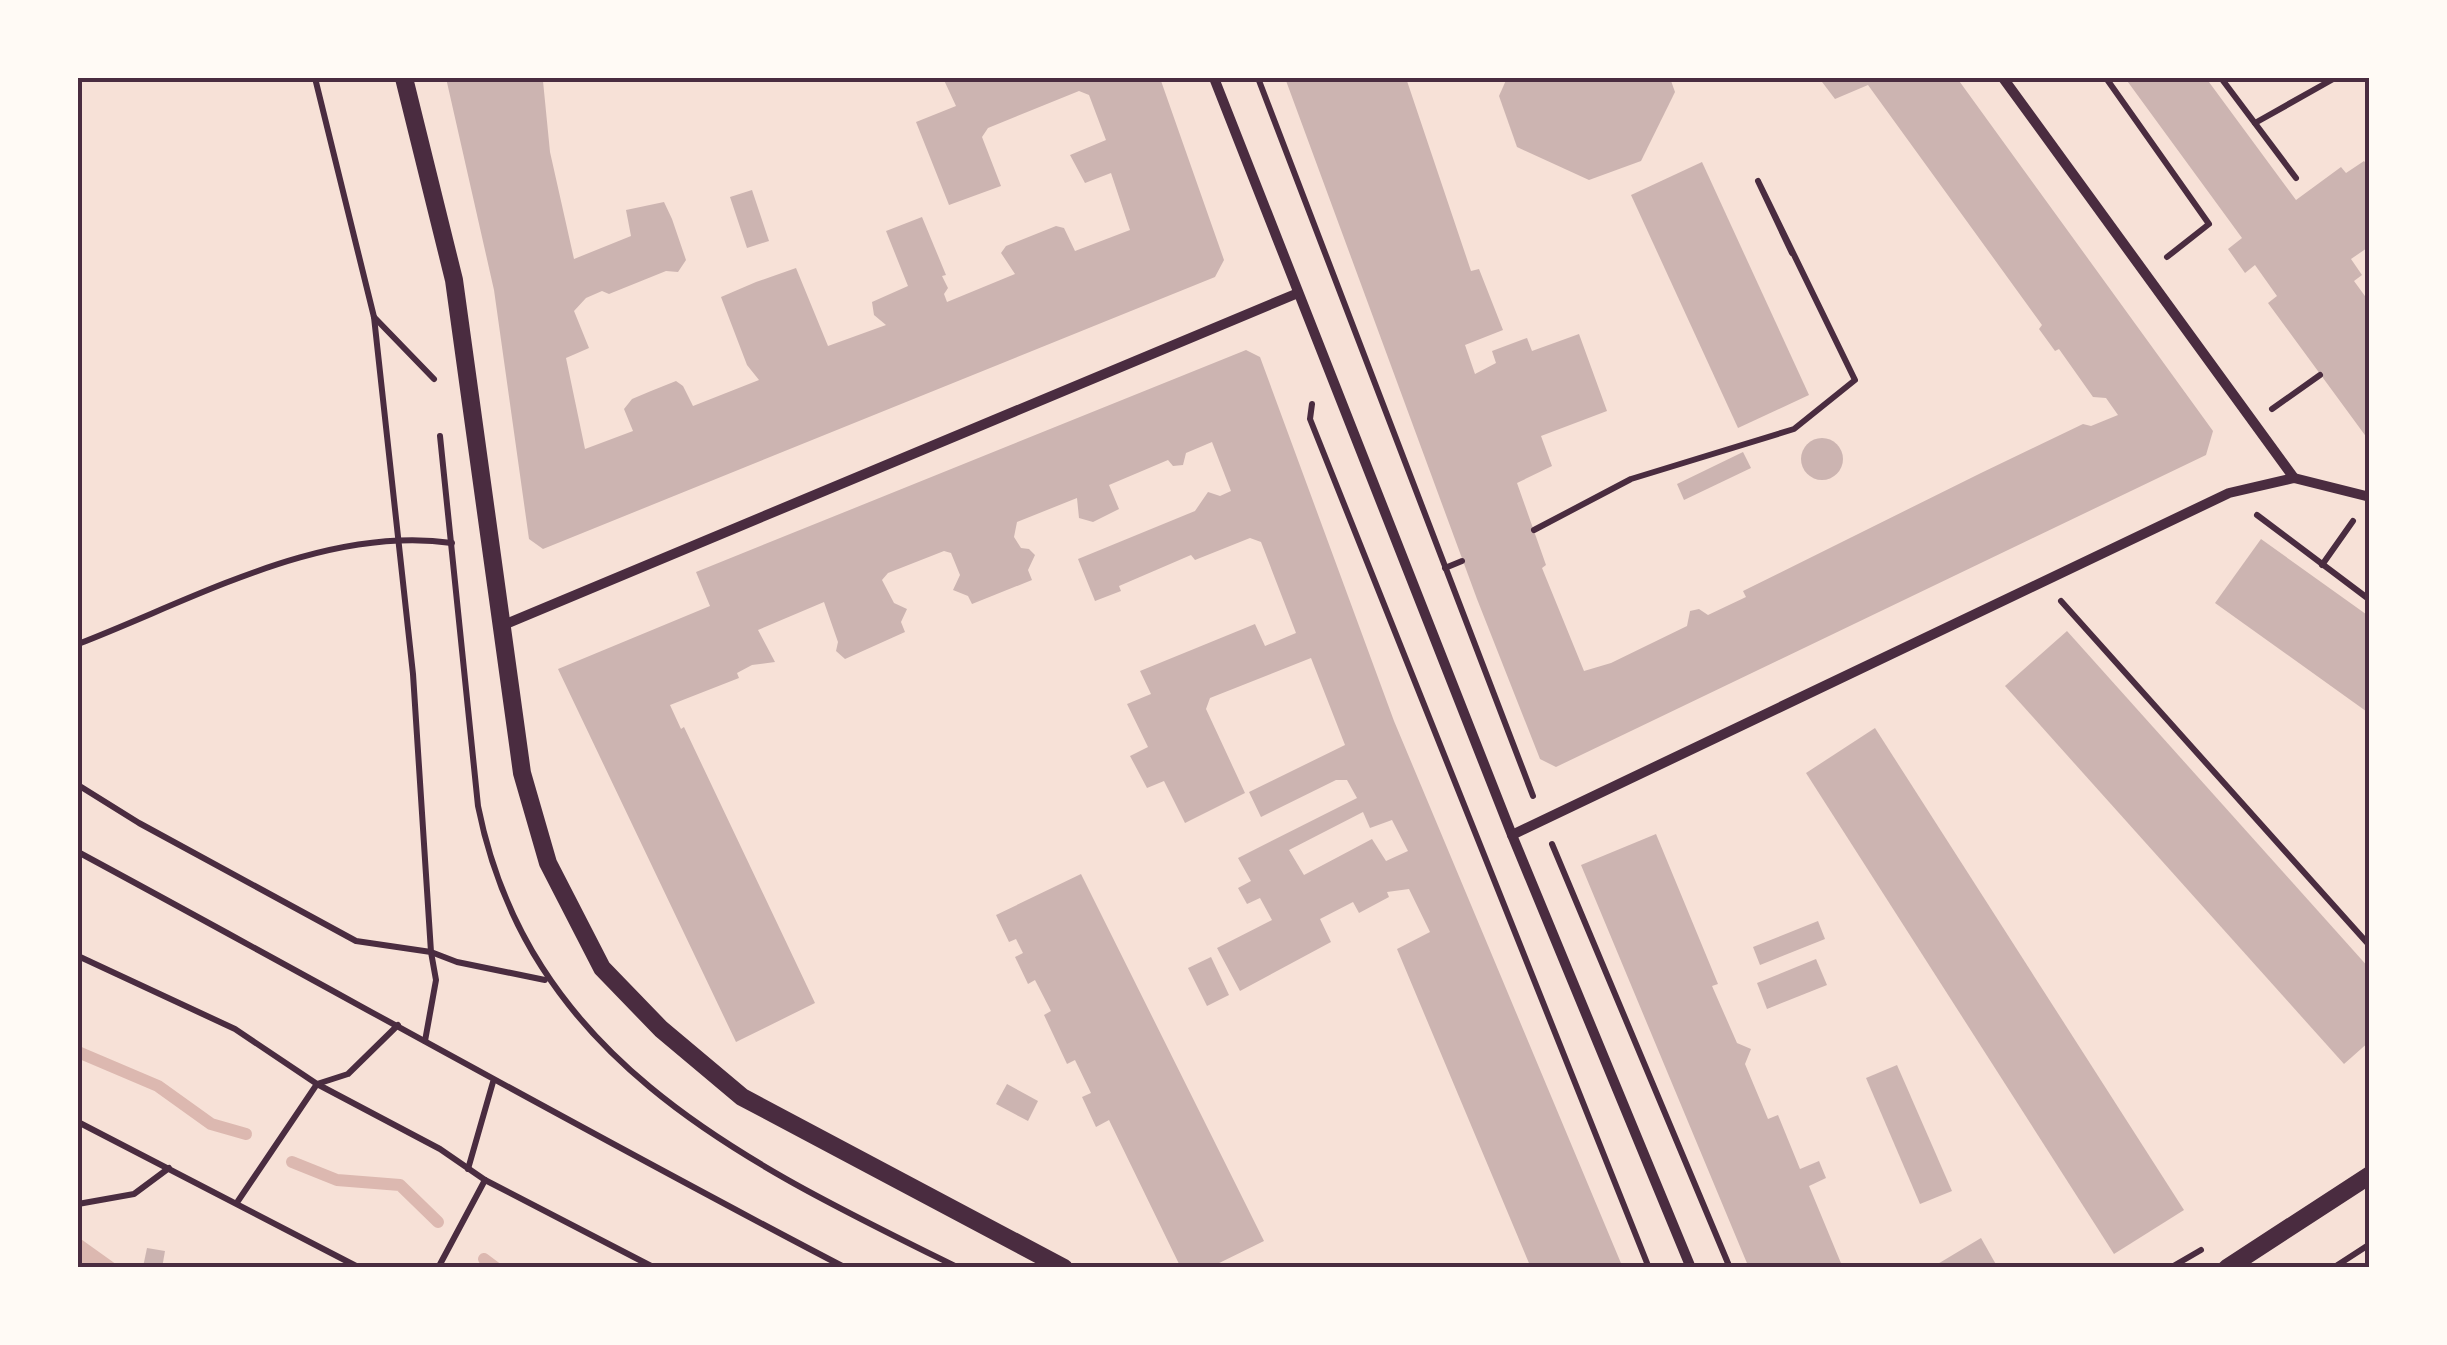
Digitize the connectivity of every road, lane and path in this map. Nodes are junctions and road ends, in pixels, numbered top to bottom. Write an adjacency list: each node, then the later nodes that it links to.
1 (315, 78): 14 (path)
2 (404, 78): 26 (street)
3 (1214, 78): 13 (street)
4 (1258, 78): 34 (path)
5 (2003, 78): 12 (street)
6 (2106, 78): 12 (path)
7 (2221, 78): 9 (path)
8 (2335, 78): 9 (path)
9 (2255, 123): 10 (path)
10 (2296, 178)
11 (1792, 254): 24 (path)
12 (2145, 273): 18 (street)
13 (1298, 293): 31 (street); 35 (street)
14 (374, 317): 16 (path); 25 (path)
15 (2320, 375): 18 (path)
16 (436, 395)
17 (1310, 419): 59 (path)
18 (2253, 422): 20 (street)
19 (440, 432): 27 (path)
20 (2294, 478): 21 (street); 22 (street)
21 (2228, 493): 28 (path); 29 (street)
22 (2370, 497)
23 (2361, 510): 28 (path)
24 (1534, 530)
25 (396, 537): 27 (path); 32 (path); 38 (path)
26 (489, 540): 27 (path); 31 (street)
27 (452, 543): 40 (path)
28 (2322, 565): 30 (path)
29 (2044, 581): 34 (street); 37 (path)
30 (2370, 600)
31 (501, 626): 58 (street)
32 (78, 644)
33 (78, 785): 38 (path)
34 (1543, 822): 35 (street); 61 (path)
35 (1512, 835): 60 (street)
36 (78, 852): 41 (path)
37 (2370, 946)
38 (431, 952): 40 (path); 42 (path)
39 (78, 956): 44 (path)
40 (546, 980): 57 (path)
41 (398, 1025): 42 (path); 44 (path)
42 (425, 1041): 43 (path)
43 (493, 1082): 47 (path); 56 (path)
44 (317, 1084): 47 (path); 50 (path)
45 (78, 1122): 46 (path)
46 (169, 1168): 50 (path); 51 (path)
47 (468, 1169): 49 (path)
48 (2370, 1176): 62 (street)
49 (484, 1180): 54 (path); 55 (path)
50 (238, 1201): 53 (path)
51 (78, 1204)
52 (2370, 1244): 63 (path)
53 (360, 1268)
54 (438, 1268)
55 (656, 1268)
56 (846, 1268)
57 (958, 1268)
58 (1064, 1268)
59 (1649, 1268)
60 (1692, 1268)
61 (1730, 1268)
62 (2227, 1268)
63 (2333, 1268)

